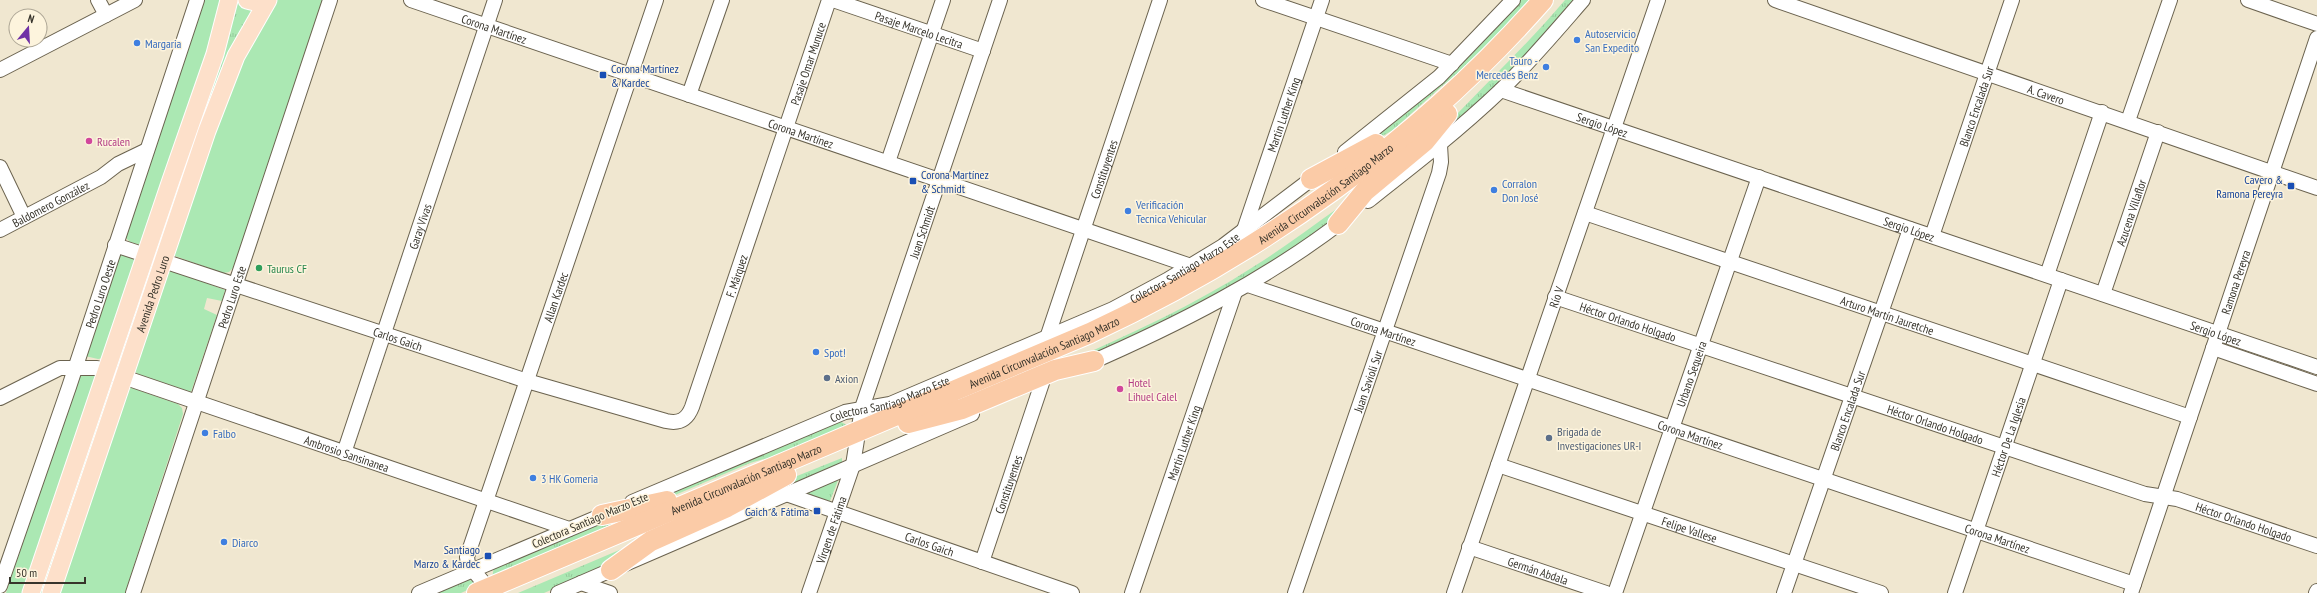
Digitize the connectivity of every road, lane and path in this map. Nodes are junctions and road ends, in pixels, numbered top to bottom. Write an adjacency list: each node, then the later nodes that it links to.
1 (98, 0): 28 (street)
2 (135, 0): 28 (street)
3 (197, 0): 49 (street, Pedro Luro Oeste)
4 (229, 0): 68 (main road, Avenida Pedro Luro)
5 (247, 0): 6 (main road, Avenida Pedro Luro)
6 (267, 0): 69 (main road, Avenida Pedro Luro)
7 (330, 0): 74 (street, Pedro Luro Este)
8 (411, 0): 31 (street, Corona Martínez)
9 (495, 0): 31 (street, Garay Vivas)
10 (656, 0): 39 (street, Allan Kardec)
11 (722, 0): 41 (street)
12 (829, 0): 45 (street, Pasaje Omar Munuce)
13 (833, 0): 32 (street, Pasaje Marcelo Lecitra)
14 (943, 0): 32 (street)
15 (1000, 0): 34 (street, Juan Schmidt)
16 (1160, 0): 63 (street, Constituyentes)
17 (1263, 0): 29 (street)
18 (1322, 0): 29 (street, Martin Luther King)
19 (1514, 0): 36 (street, Colectora Santiago Marzo Este)
20 (1543, 0): 35 (highway, Avenida Circunvalación Santiago Marzo)
21 (1558, 0): 43 (highway, Avenida Circunvalación Santiago Marzo)
22 (1583, 0): 40 (street)
23 (1658, 0): 46 (street, Río V)
24 (1775, 0): 38 (street, A. Cavero)
25 (2012, 0): 38 (street, Blanco Encalada Sur)
26 (2170, 0): 44 (street)
27 (2248, 0): 30 (street)
28 (106, 15): 37 (street)
29 (1316, 18): 36 (street); 65 (street, Martin Luther King)
30 (2317, 24)
31 (487, 26): 39 (street, Corona Martínez); 82 (street, Garay Vivas)
32 (932, 34): 34 (street, Pasaje Marcelo Lecitra); 50 (street)
33 (2317, 38): 52 (street, Ramona Pereyra)
34 (983, 51): 56 (street, Juan Schmidt)
35 (1486, 60): 54 (highway); 104 (highway, Avenida Circunvalación Santiago Marzo)
36 (1452, 64): 54 (street, Colectora Santiago Marzo Este)
37 (0, 70)
38 (1988, 72): 42 (street, A. Cavero); 66 (street, Blanco Encalada Sur)
39 (631, 75): 41 (street, Corona Martínez); 93 (street, Allan Kardec)
40 (1501, 90): 46 (street, Sergio López); 48 (street)
41 (689, 95): 45 (street, Corona Martínez)
42 (2102, 112): 44 (street, A. Cavero); 72 (street)
43 (1446, 114): 61 (highway); 102 (highway, Avenida Circunvalación Santiago Marzo)
44 (2128, 121): 47 (street, A. Cavero)
45 (786, 128): 50 (street, Corona Martínez); 101 (street, F. Márquez)
46 (1614, 128): 55 (street, Sergio López); 59 (street, Río V)
47 (2158, 132): 52 (street, A. Cavero); 77 (street, Azucena Villaflor)
48 (1440, 145): 61 (street); 80 (street, Juan Savioli Sur)
49 (147, 150): 53 (street, Baldomero González); 57 (street, Pedro Luro Oeste)
50 (888, 162): 56 (street, Corona Martínez)
51 (0, 166): 60 (street)
52 (2272, 172): 58 (street, A. Cavero); 81 (street, Ramona Pereyra)
53 (101, 177): 57 (street, Baldomero González); 60 (street, Baldomero González)
54 (1311, 178): 65 (street, Colectora Santiago Marzo Este)
55 (1759, 178): 62 (street, Sergio López); 70 (street, Urbano Sequeira)
56 (940, 180): 63 (street, Corona Martínez); 99 (street, Juan Schmidt)
57 (135, 184): 67 (street, Pedro Luro Oeste)
58 (2317, 188)
59 (1584, 213): 70 (street, Arturo Martín Jauretche); 78 (street, Río V)
60 (24, 217): 64 (street, Baldomero González)
61 (1338, 224): 75 (street)
62 (1910, 228): 66 (street, Sergio López); 79 (street, Blanco Encalada Sur)
63 (1084, 229): 71 (street, Corona Martínez); 83 (street, Constituyentes)
64 (0, 230)
65 (1244, 230): 71 (street, Colectora Santiago Marzo Este)
66 (1932, 236): 72 (street, Sergio López)
67 (116, 245): 68 (street, Carlos Gaich); 88 (street, Pedro Luro Oeste)
68 (146, 254): 69 (street, Carlos Gaich); 90 (main road, Avenida Pedro Luro)
69 (163, 260): 74 (street, Carlos Gaich); 91 (main road, Avenida Pedro Luro)
70 (1730, 262): 79 (street, Arturo Martín Jauretche); 84 (street, Urbano Sequeira)
71 (1191, 266): 83 (street, Colectora Santiago Marzo Este)
72 (2047, 275): 73 (street, Sergio López)
73 (2061, 280): 77 (street, Sergio López); 87 (street, Héctor De La Iglesia)
74 (236, 284): 82 (street, Carlos Gaich); 98 (street, Pedro Luro Este)
75 (1248, 285): 76 (street); 80 (street, Corona Martínez)
76 (1235, 292): 86 (street); 138 (street, Martin Luther King)
77 (2104, 294): 81 (street, Sergio López)
78 (1556, 297): 84 (street, Héctor Orlando Holgado); 92 (street, Río V)
79 (1881, 313): 87 (street, Arturo Martín Jauretche); 96 (street, Blanco Encalada Sur)
80 (1385, 331): 92 (street, Corona Martínez); 139 (street, Juan Savioli Sur)
81 (2218, 333): 85 (street, Ramona Pereyra); 89 (street, Sergio López)
82 (383, 334): 93 (street, Carlos Gaich); 106 (street, Garay Vivas)
83 (1047, 338): 99 (street, Colectora Santiago Marzo Este)
84 (1701, 346): 96 (street, Héctor Orlando Holgado); 103 (street, Urbano Sequeira)
85 (2213, 348): 95 (street, Sergio López); 100 (street, Ramona Pereyra)
86 (1094, 361): 94 (street); 102 (highway)
87 (2032, 364): 100 (street, Arturo Martín Jauretche); 105 (street, Héctor De La Iglesia)
88 (75, 366): 90 (street, Ambrosio Sansinanea); 97 (street, Ambrosio Sansinanea); 126 (street, Pedro Luro Oeste)
89 (2317, 367)
90 (106, 370): 91 (street, Ambrosio Sansinanea); 129 (main road, Avenida Pedro Luro)
91 (124, 377): 98 (street, Ambrosio Sansinanea); 130 (main road, Avenida Pedro Luro)
92 (1527, 379): 103 (street, Corona Martínez); 109 (street, Río V)
93 (527, 381): 101 (street, Carlos Gaich); 113 (street, Allan Kardec)
94 (1042, 383): 108 (street); 121 (street, Constituyentes)
95 (2317, 384)
96 (1852, 396): 105 (street, Héctor Orlando Holgado); 110 (street, Blanco Encalada Sur)
97 (0, 398)
98 (196, 403): 106 (street, Ambrosio Sansinanea); 131 (street, Pedro Luro Este)
99 (862, 408): 104 (street, Juan Schmidt); 116 (street, Colectora Santiago Marzo Este)
100 (2190, 417): 112 (street, Ramona Pereyra)
101 (682, 421)
102 (908, 423): 104 (highway, Avenida Circunvalación Santiago Marzo)
103 (1672, 428): 110 (street, Corona Martínez); 115 (street, Urbano Sequeira)
104 (858, 437): 107 (highway, Avenida Circunvalación Santiago Marzo); 108 (street, Juan Schmidt); 111 (highway, Avenida Circunvalación Santiago Marzo)
105 (2004, 447): 112 (street, Héctor Orlando Holgado); 118 (street, Héctor De La Iglesia)
106 (344, 453): 113 (street, Ambrosio Sansinanea)
107 (801, 455): 116 (highway); 128 (highway, Avenida Circunvalación Santiago Marzo)
108 (853, 465): 111 (street); 114 (street, Vírgen de Fátima)
109 (1498, 465): 115 (street, Felipe Vallese); 120 (street, Río V)
110 (1823, 479): 118 (street, Corona Martínez); 122 (street, Blanco Encalada Sur)
111 (786, 484): 114 (street, Carlos Gaich); 124 (highway); 133 (highway, Avenida Circunvalación Santiago Marzo)
112 (2163, 497): 119 (street, Héctor Orlando Holgado); 127 (street, Ramona Pereyra)
113 (486, 501): 117 (street, Ambrosio Sansinanea); 123 (street, Allan Kardec)
114 (837, 511): 121 (street, Carlos Gaich); 136 (street, Vírgen de Fátima)
115 (1642, 513): 122 (street, Felipe Vallese); 142 (street, Urbano Sequeira)
116 (602, 515): 117 (street, Colectora Santiago Marzo Este)
117 (569, 529): 123 (street, Colectora Santiago Marzo Este)
118 (1976, 531): 127 (street, Corona Martínez); 145 (street, Héctor De La Iglesia)
119 (2317, 546)
120 (1469, 547): 140 (street, Río V); 141 (street, Germán Abdala)
121 (982, 562): 137 (street, Carlos Gaich)
122 (1794, 564): 143 (street, Blanco Encalada Sur); 144 (street, Felipe Vallese)
123 (475, 568): 128 (street, Allan Kardec); 132 (street, Colectora Santiago Marzo Este)
124 (611, 570): 125 (street)
125 (581, 583): 134 (street); 135 (street)
126 (0, 586)
127 (2133, 589)
128 (485, 591)
129 (31, 593)
130 (51, 593)
131 (133, 593)
132 (419, 593)
133 (507, 593)
134 (558, 593)
135 (610, 593)
136 (809, 593)
137 (1072, 593)
138 (1132, 593)
139 (1295, 593)
140 (1454, 593)
141 (1606, 593)
142 (1615, 593)
143 (1784, 593)
144 (1881, 593)
145 (1955, 593)

